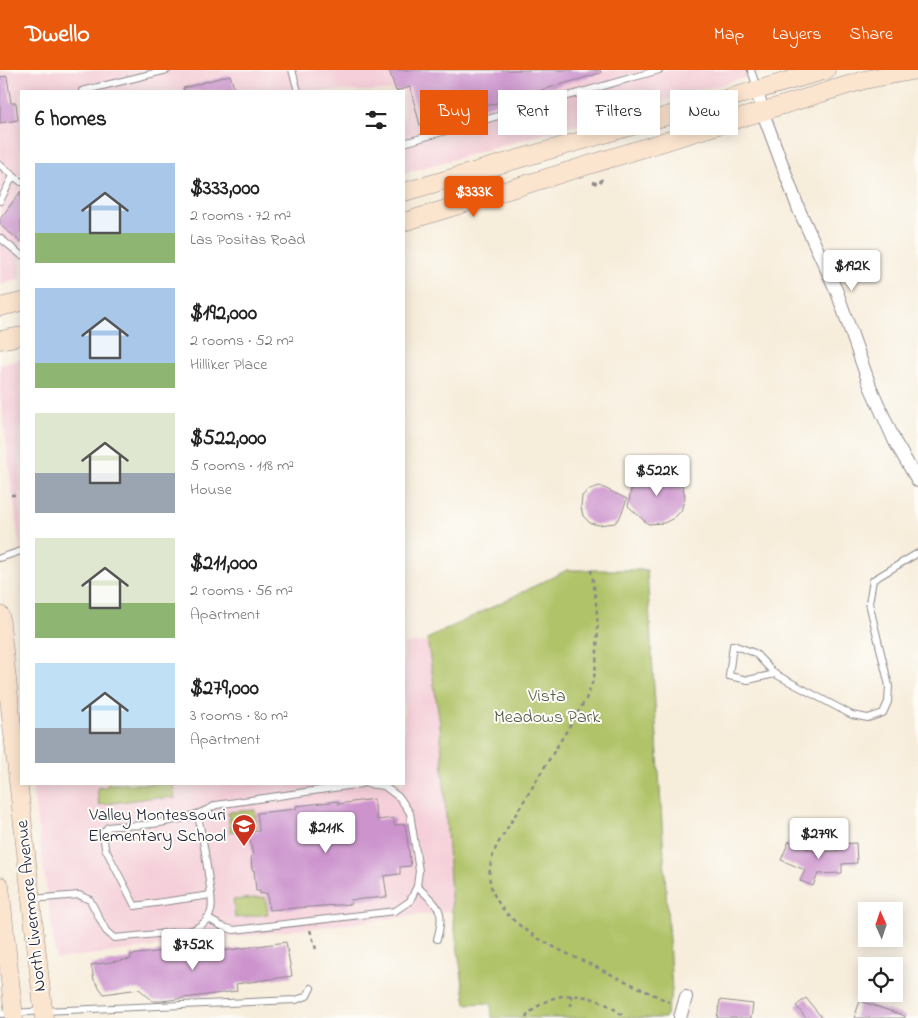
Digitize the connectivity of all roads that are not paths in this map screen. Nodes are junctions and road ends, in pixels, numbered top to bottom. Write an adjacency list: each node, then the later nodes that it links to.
1 (167, 70): 7 (lane)
2 (292, 70): 8 (lane)
3 (659, 70): 11 (lane)
4 (751, 70): 9 (lane)
5 (826, 70): 9 (main road)
6 (916, 70): 10 (main road)
7 (86, 90)
8 (298, 90)
9 (757, 90): 10 (street); 15 (main road)
10 (763, 113): 17 (main road); 24 (street)
11 (405, 143)
12 (0, 165): 13 (lane)
13 (13, 176): 14 (lane); 16 (lane)
14 (20, 181)
15 (405, 192)
16 (0, 201)
17 (405, 222)
18 (0, 238): 19 (lane)
19 (20, 254)
20 (20, 302): 21 (main road)
21 (0, 307)
22 (20, 336): 23 (main road)
23 (0, 340)
24 (918, 481)
25 (20, 551): 27 (lane)
26 (918, 553): 29 (lane)
27 (0, 558)
28 (0, 615): 36 (main road, North Livermore Avenue)
29 (775, 674): 29 (lane)
30 (354, 785): 32 (lane)
31 (376, 785): 34 (lane)
32 (198, 815): 35 (lane); 35 (lane)
33 (0, 886): 42 (main road, North Livermore Avenue)
34 (417, 886): 37 (lane); 38 (lane)
35 (211, 895): 37 (lane)
36 (32, 899): 37 (lane); 41 (main road, North Livermore Avenue)
37 (207, 918)
38 (437, 939)
39 (310, 988): 41 (lane)
40 (686, 997): 43 (street)
41 (44, 1014): 42 (lane)
42 (9, 1015)
43 (680, 1018)

